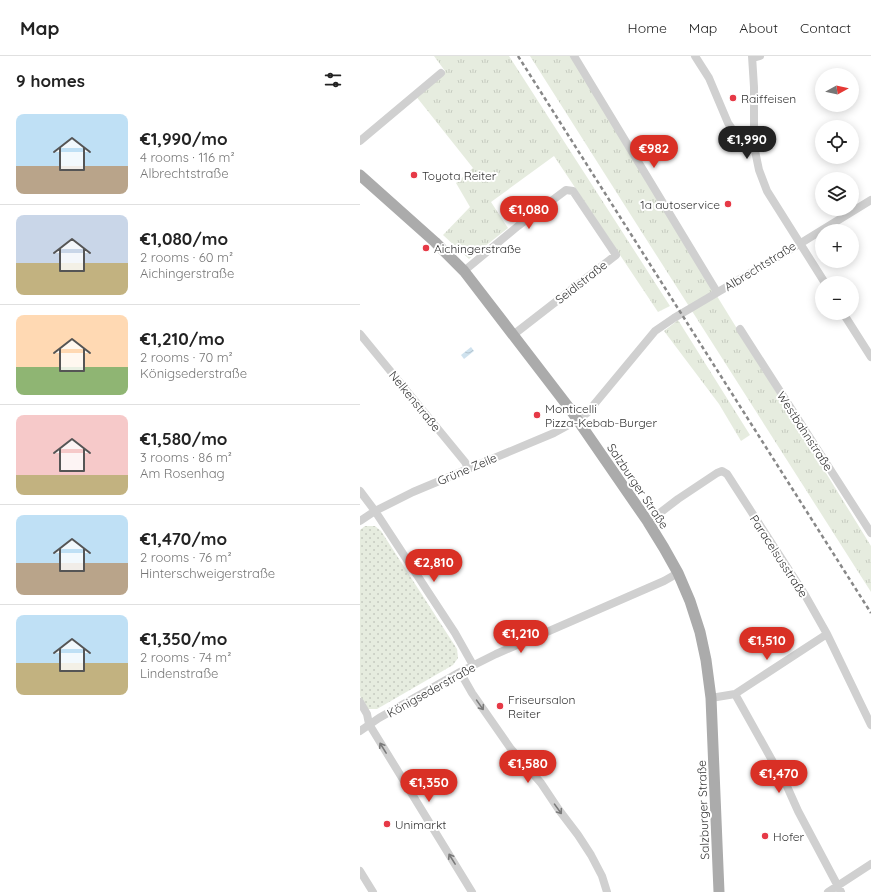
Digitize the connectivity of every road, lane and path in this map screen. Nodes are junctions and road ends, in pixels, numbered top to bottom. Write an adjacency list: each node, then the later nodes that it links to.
1 (574, 56): 12 (street)
2 (695, 56): 6 (street)
3 (755, 57): 6 (street, Albrechtstraße)
4 (441, 73): 5 (street)
5 (360, 141)
6 (754, 146): 9 (street, Albrechtstraße)
7 (360, 175): 10 (main road, Salzburger Straße)
8 (871, 200): 9 (street)
9 (800, 244): 11 (street); 12 (street, Albrechtstraße)
10 (464, 271): 16 (main road, Salzburger Straße); 16 (street, Seidlstraße)
11 (821, 276)
12 (716, 292): 18 (street, Albrechtstraße)
13 (847, 320): 17 (street)
14 (740, 330): 24 (street, Westbahnstraße)
15 (360, 334): 19 (street, Nelkenstraße)
16 (513, 335): 18 (main road, Salzburger Straße)
17 (871, 357)
18 (577, 420): 19 (street, Grüne Zeile); 23 (main road, Salzburger Straße)
19 (468, 468): 21 (street, Grüne Zeile)
20 (360, 491): 21 (street)
21 (376, 511): 22 (street, Grüne Zeile); 27 (street)
22 (360, 522)
23 (648, 522): 25 (main road, Salzburger Straße); 26 (street, Paracelsusstraße)
24 (871, 533)
25 (678, 573): 27 (street, Königsederstraße); 30 (main road, Salzburger Straße)
26 (827, 634): 29 (street); 33 (street, Paracelsusstraße)
27 (474, 665): 28 (street, Königsederstraße)
28 (460, 672): 32 (street, Königsederstraße); 40 (street, one-way to 40)
29 (735, 694): 30 (street); 37 (street)
30 (711, 698): 41 (main road, Salzburger Straße)
31 (360, 702): 32 (street)
32 (369, 724): 34 (street, Königsederstraße); 39 (street, one-way to 32)
33 (871, 725)
34 (360, 730)
35 (871, 864): 37 (street)
36 (360, 871): 38 (street)
37 (840, 889): 42 (street)
38 (373, 892)
39 (472, 892)
40 (607, 892)
41 (718, 892)
42 (828, 892)

